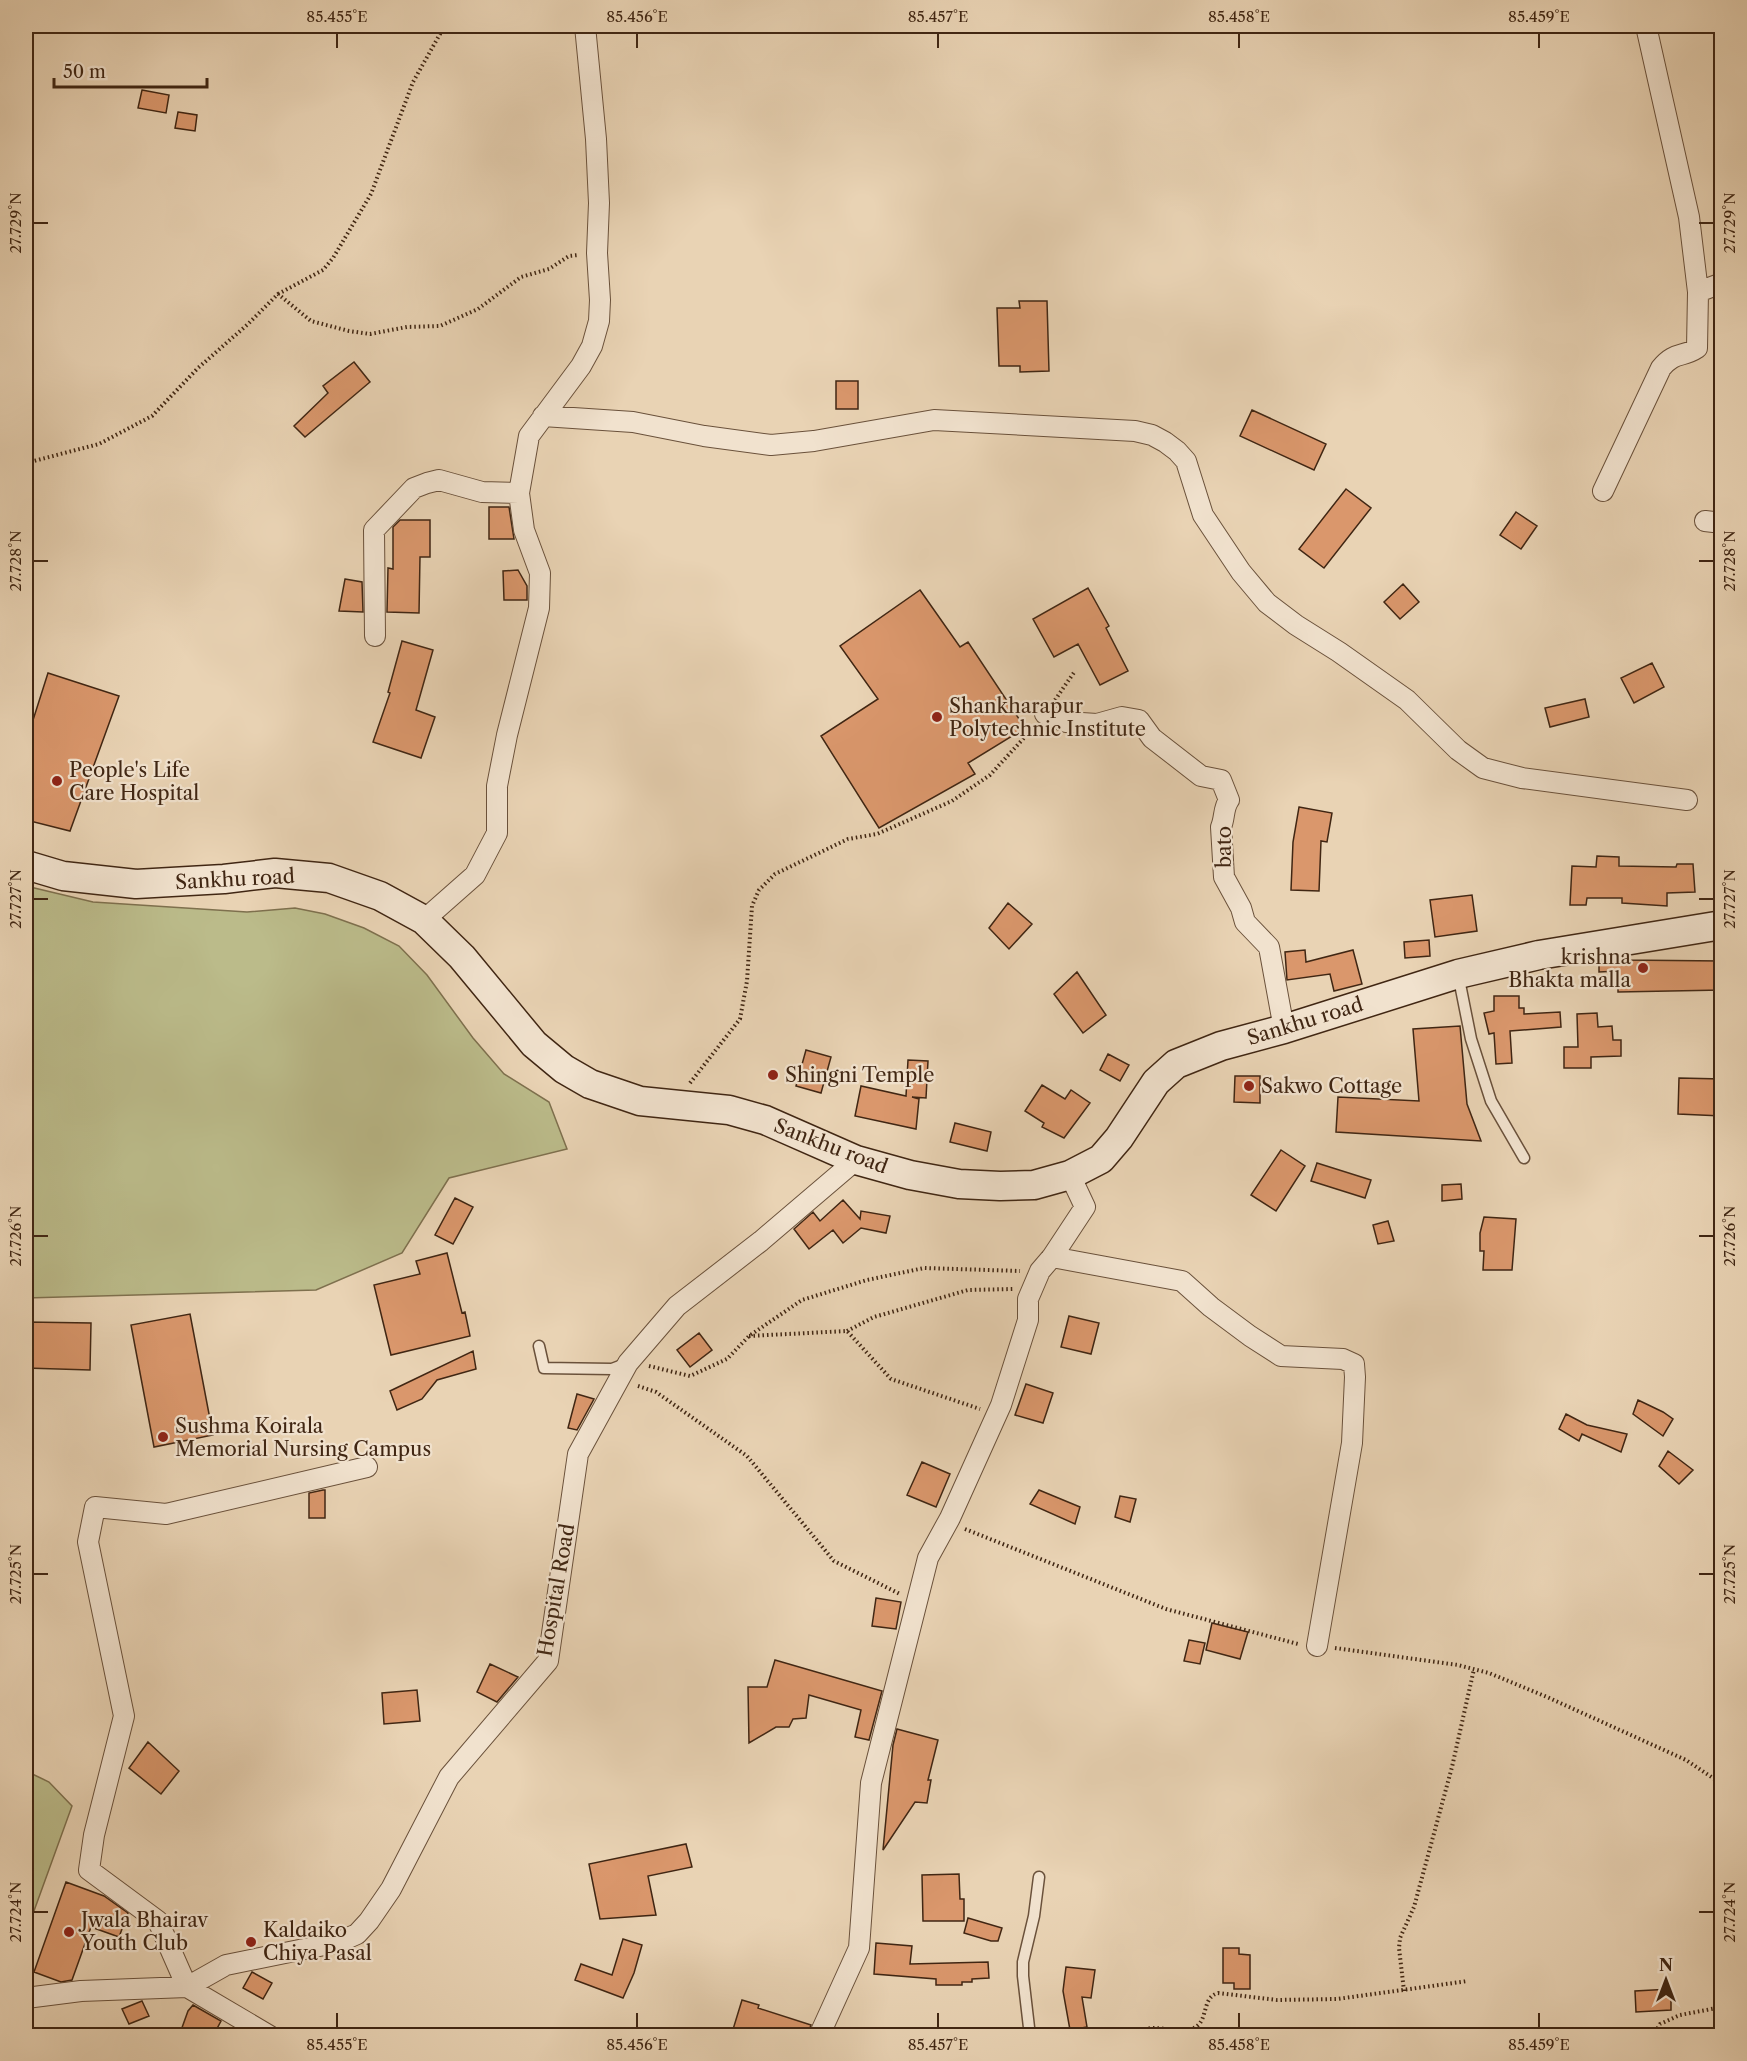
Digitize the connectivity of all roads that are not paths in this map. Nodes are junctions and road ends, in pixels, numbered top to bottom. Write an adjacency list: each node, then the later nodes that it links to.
1 (585, 26): 5 (street)
2 (1646, 26): 4 (street)
3 (1722, 283): 4 (street)
4 (1698, 292): 6 (street)
5 (543, 416): 7 (street); 10 (street)
6 (1603, 491)
7 (519, 494): 8 (street); 12 (street)
8 (375, 636)
9 (1045, 714): 15 (street, bato)
10 (1687, 800)
11 (26, 866): 12 (main road, Sankhu road)
12 (424, 920): 17 (main road, Sankhu road)
13 (1722, 925): 14 (main road, Sankhu road)
14 (1458, 974): 15 (main road, Sankhu road); 16 (lane)
15 (1284, 1029): 18 (main road, Sankhu road)
16 (1524, 1158)
17 (856, 1160): 18 (main road, Sankhu road); 21 (street, Hospital Road)
18 (1070, 1175): 19 (street)
19 (1046, 1264): 23 (street); 28 (street)
20 (538, 1346): 21 (lane)
21 (624, 1371): 25 (street, Hospital Road)
22 (367, 1467): 25 (street)
23 (1317, 1646)
24 (1038, 1877): 29 (lane)
25 (187, 1987): 26 (street); 27 (street)
26 (26, 1998)
27 (270, 2036)
28 (819, 2036)
29 (1030, 2036)

